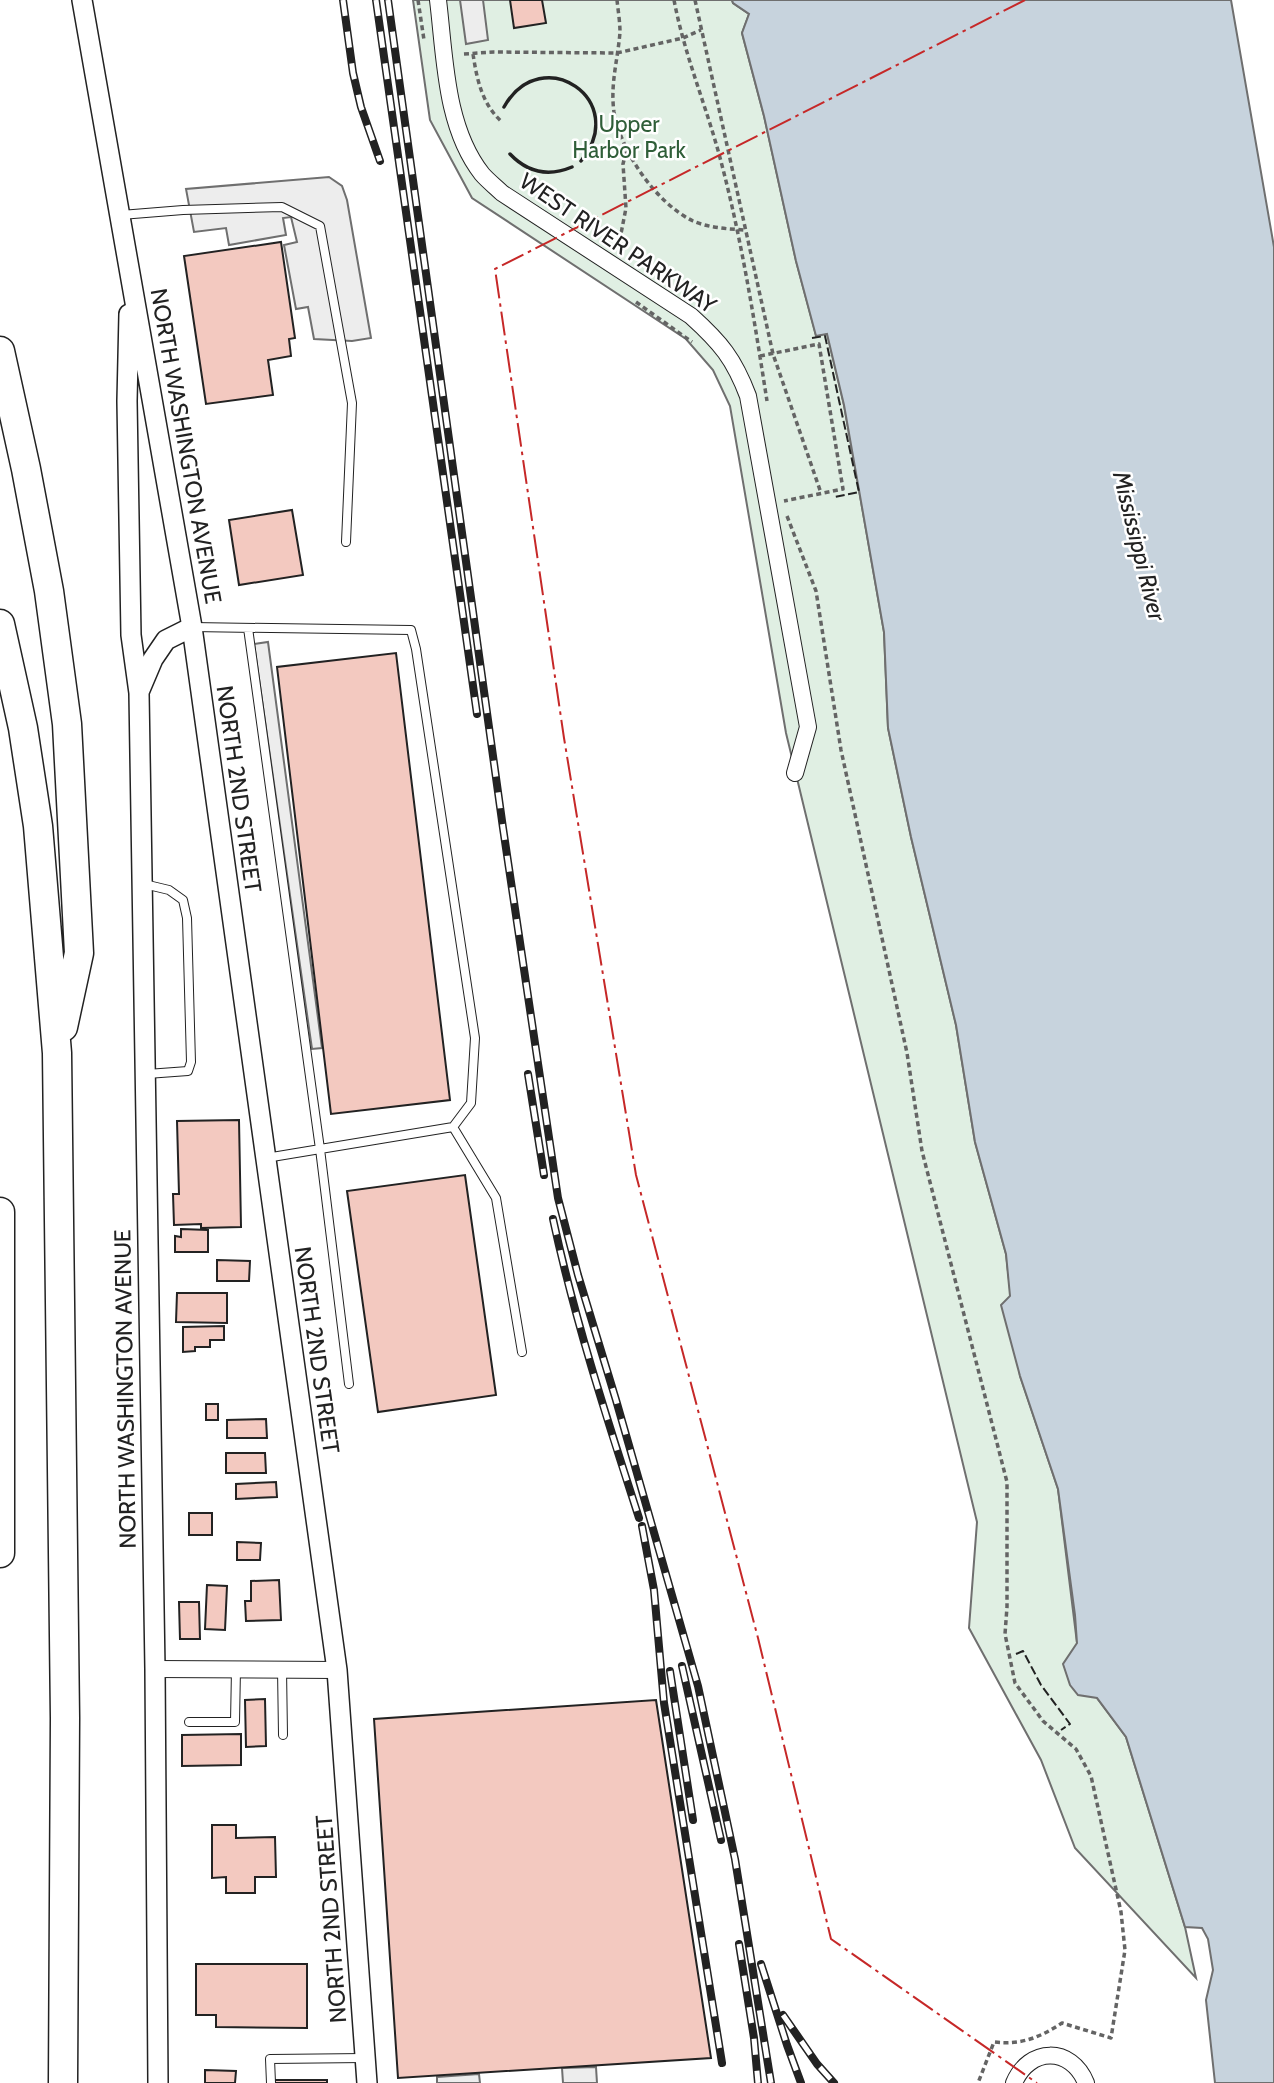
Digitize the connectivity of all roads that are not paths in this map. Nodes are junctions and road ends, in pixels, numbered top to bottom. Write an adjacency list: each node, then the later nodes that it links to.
1 (82, 0): 3 (street, NORTH WASHINGTON AVENUE)
2 (438, 0): 11 (street, WEST RIVER PARKWAY)
3 (121, 215): 4 (street, NORTH WASHINGTON AVENUE); 6 (lane)
4 (131, 269): 8 (street, NORTH WASHINGTON AVENUE); 10 (street, NORTH WASHINGTON AVENUE)
5 (0, 351): 13 (highway)
6 (345, 542)
7 (0, 624): 13 (highway)
8 (192, 627): 9 (lane); 10 (street, NORTH WASHINGTON AVENUE); 17 (street, NORTH 2ND STREET)
9 (248, 628): 15 (lane); 16 (lane)
10 (139, 693): 12 (street, NORTH WASHINGTON AVENUE)
11 (795, 774)
12 (141, 883): 14 (street, NORTH WASHINGTON AVENUE); 14 (lane)
13 (57, 1053): 29 (highway)
14 (144, 1074): 22 (street, NORTH WASHINGTON AVENUE)
15 (453, 1127): 16 (lane); 19 (lane)
16 (320, 1149): 17 (lane); 20 (lane)
17 (266, 1158): 25 (street, NORTH 2ND STREET)
18 (0, 1212): 21 (highway)
19 (522, 1352)
20 (349, 1384)
21 (0, 1553)
22 (155, 1669): 23 (street); 30 (street, NORTH WASHINGTON AVENUE)
23 (236, 1669): 24 (street); 26 (lane)
24 (282, 1669): 25 (street); 27 (lane)
25 (337, 1670): 28 (street, NORTH 2ND STREET)
26 (189, 1722)
27 (283, 1735)
28 (366, 2058): 31 (lane); 32 (street, NORTH 2ND STREET)
29 (63, 2083)
30 (158, 2083)
31 (271, 2083)
32 (367, 2083)
33 (1014, 2083): 34 (street)
34 (1086, 2083)

